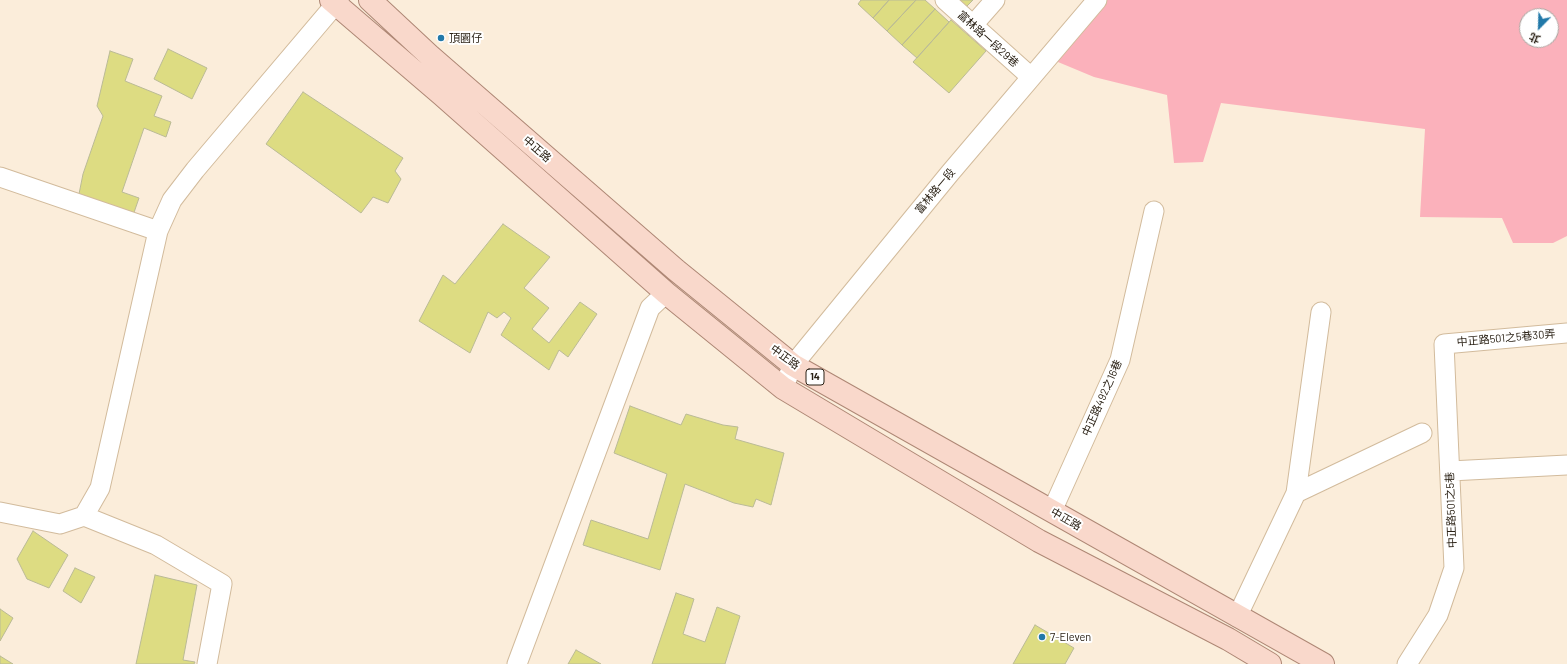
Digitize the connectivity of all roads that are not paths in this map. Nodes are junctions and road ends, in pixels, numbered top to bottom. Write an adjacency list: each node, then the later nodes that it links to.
1 (370, 0): 15 (main road, 中正路 / 14)
2 (945, 0): 6 (street, 富林路一段29巷)
3 (995, 0): 6 (street)
4 (1097, 0): 7 (street, 富林路一段)
5 (335, 1): 10 (street); 11 (main road, 中正路 / 14)
6 (973, 25): 7 (street, 富林路一段29巷)
7 (1031, 77): 15 (street, 富林路一段)
8 (0, 177): 10 (street)
9 (1154, 211): 21 (street, 中正路492之16巷)
10 (158, 231): 23 (street)
11 (666, 293): 16 (main road, 中正路 / 14); 26 (street)
12 (1321, 312): 20 (street)
13 (1567, 333): 14 (street, 中正路501之5巷30弄)
14 (1444, 344): 19 (street, 中正路501之5巷)
15 (792, 365): 16 (street, 富林路一段); 21 (main road, 中正路 / 14)
16 (783, 388): 27 (main road, 中正路 / 14)
17 (1422, 433): 20 (street)
18 (1567, 465): 19 (street)
19 (1450, 471): 29 (street, 中正路501之5巷)
20 (1296, 493): 24 (street)
21 (1052, 511): 24 (main road, 中正路 / 14)
22 (0, 512): 23 (street)
23 (84, 516): 25 (street)
24 (1237, 617): 28 (main road, 中正路 / 14)
25 (207, 664)
26 (517, 664)
27 (1270, 664)
28 (1323, 664)
29 (1407, 664)

